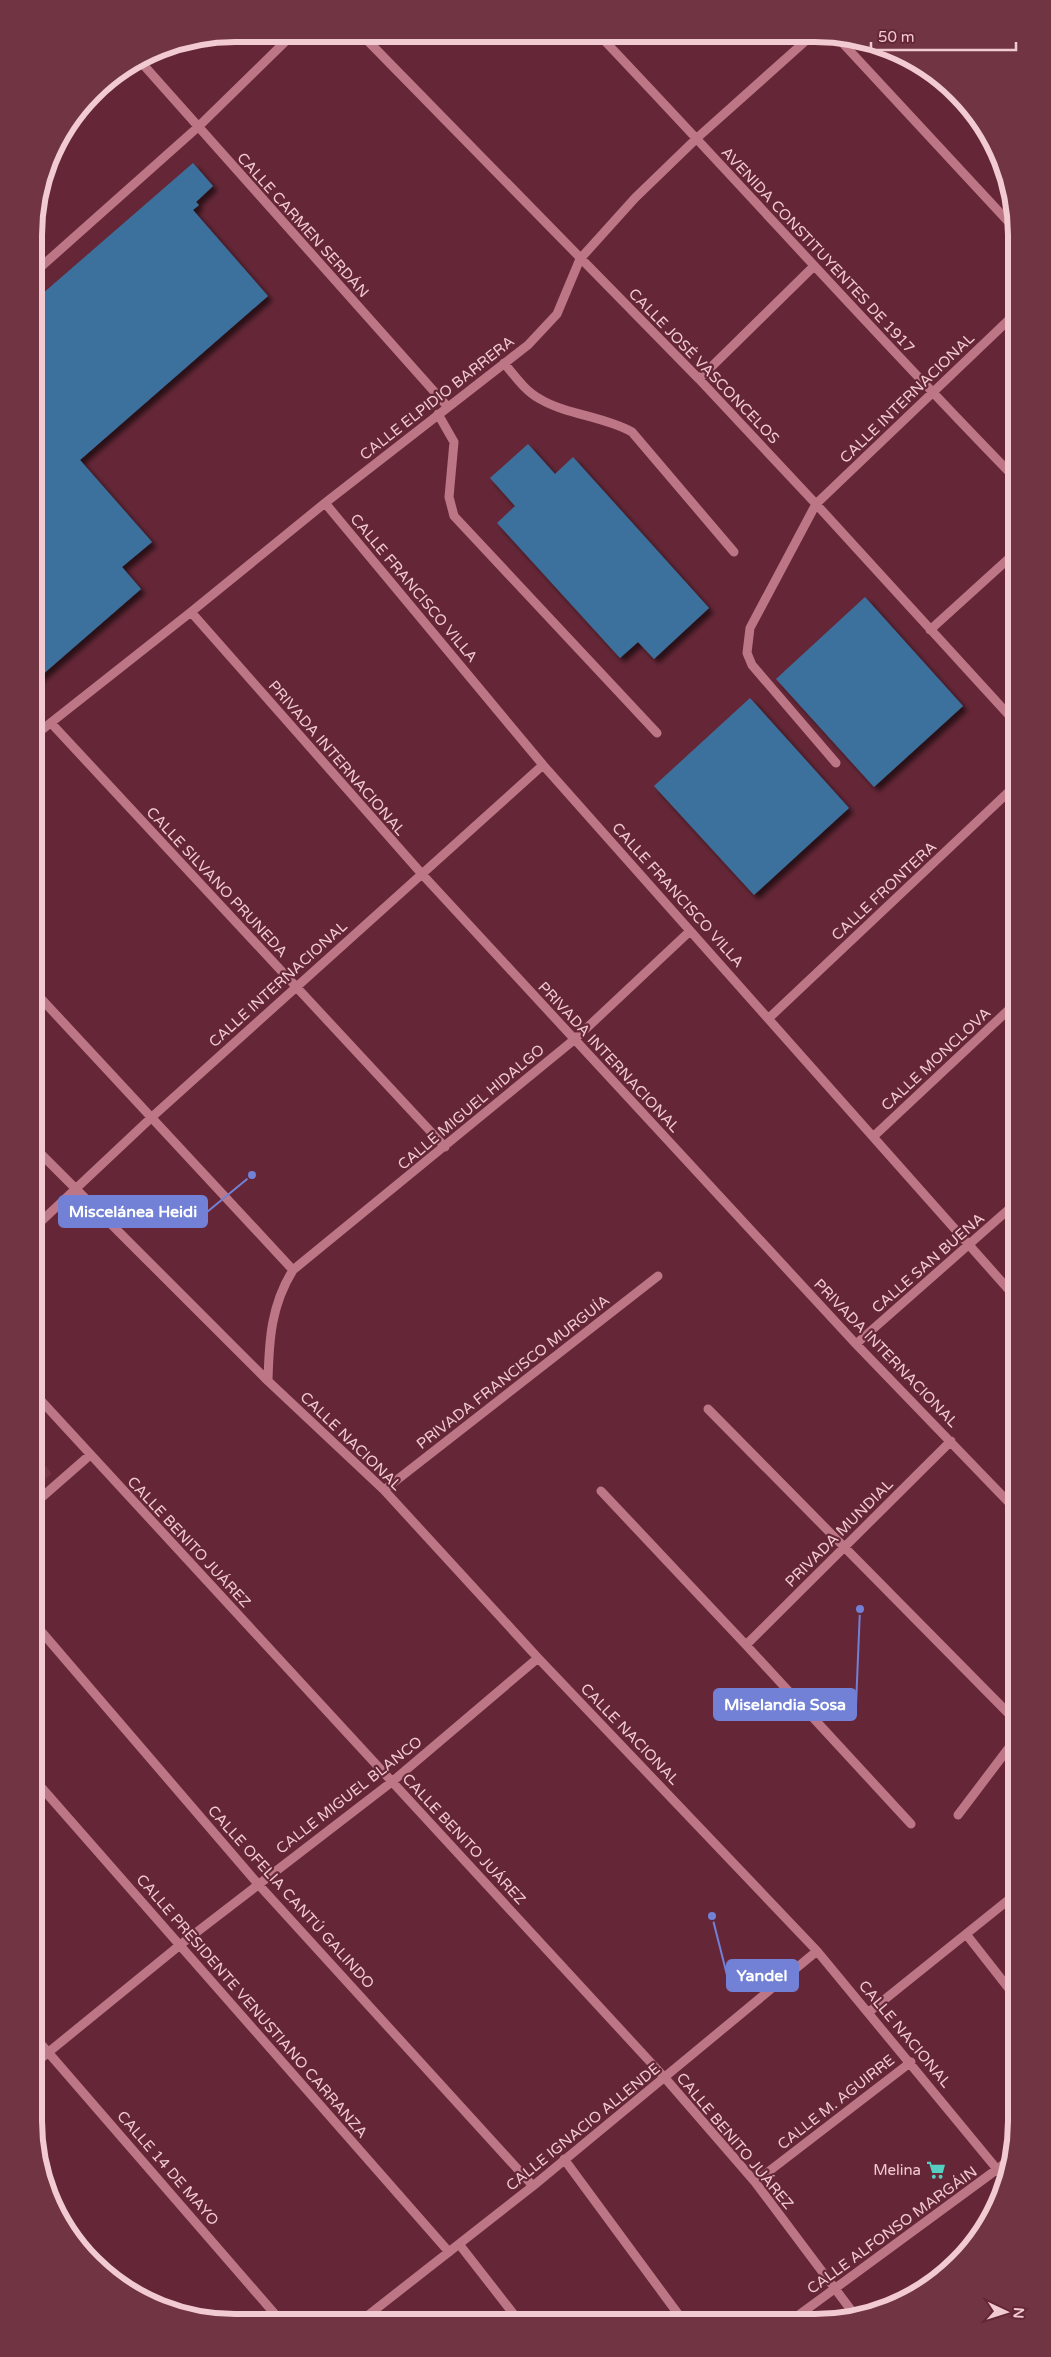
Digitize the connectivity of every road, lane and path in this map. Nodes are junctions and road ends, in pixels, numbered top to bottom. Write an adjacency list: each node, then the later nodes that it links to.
1 (285, 42): 7 (street)
2 (370, 42): 10 (street, CALLE JOSÉ VASCONCELOS)
3 (606, 42): 8 (street, AVENIDA CONSTITUYENTES DE 1917)
4 (804, 42): 8 (street, CALLE ELPIDIO BARRERA)
5 (844, 45): 9 (street)
6 (144, 65): 7 (street, CALLE CARMEN SERDÁN)
7 (198, 127): 11 (street); 17 (street, CALLE CARMEN SERDÁN)
8 (697, 138): 10 (street, CALLE ELPIDIO BARRERA); 12 (street, AVENIDA CONSTITUYENTES DE 1917)
9 (1008, 221)
10 (580, 259): 14 (street, CALLE ELPIDIO BARRERA); 15 (street, CALLE JOSÉ VASCONCELOS)
11 (42, 266)
12 (813, 267): 15 (street); 16 (street, AVENIDA CONSTITUYENTES DE 1917)
13 (1008, 321): 16 (street, CALLE INTERNACIONAL)
14 (504, 363): 17 (street, CALLE ELPIDIO BARRERA); 22 (street)
15 (699, 378): 21 (street, CALLE JOSÉ VASCONCELOS)
16 (932, 394): 19 (street, AVENIDA CONSTITUYENTES DE 1917); 21 (street, CALLE INTERNACIONAL)
17 (447, 406): 18 (street, CALLE ELPIDIO BARRERA)
18 (438, 414): 20 (street, CALLE ELPIDIO BARRERA); 29 (street)
19 (1008, 471)
20 (325, 503): 24 (street, CALLE ELPIDIO BARRERA); 31 (street, CALLE FRANCISCO VILLA)
21 (816, 504): 25 (street, CALLE JOSÉ VASCONCELOS); 30 (street, CALLE INTERNACIONAL)
22 (734, 552)
23 (1008, 558): 25 (street)
24 (191, 612): 27 (street, CALLE ELPIDIO BARRERA); 33 (street, PRIVADA INTERNACIONAL)
25 (930, 630): 26 (street, CALLE JOSÉ VASCONCELOS)
26 (1008, 714)
27 (51, 723): 28 (street, CALLE ELPIDIO BARRERA); 35 (street, CALLE SILVANO PRUNEDA)
28 (42, 730)
29 (657, 734)
30 (836, 763)
31 (543, 765): 33 (street, CALLE INTERNACIONAL); 34 (street, CALLE FRANCISCO VILLA)
32 (1008, 792): 38 (street, CALLE FRONTERA)
33 (420, 873): 35 (street, CALLE INTERNACIONAL); 39 (street, PRIVADA INTERNACIONAL)
34 (690, 931): 38 (street, CALLE FRANCISCO VILLA); 39 (street, CALLE MIGUEL HIDALGO)
35 (296, 987): 40 (street, CALLE INTERNACIONAL); 42 (street, CALLE SILVANO PRUNEDA)
36 (42, 1000): 40 (street)
37 (1008, 1010): 41 (street, CALLE MONCLOVA)
38 (769, 1018): 41 (street, CALLE FRANCISCO VILLA)
39 (575, 1040): 42 (street, CALLE MIGUEL HIDALGO); 51 (street, PRIVADA INTERNACIONAL)
40 (152, 1117): 44 (street, CALLE INTERNACIONAL); 48 (street)
41 (874, 1136): 47 (street, CALLE FRANCISCO VILLA)
42 (445, 1147): 48 (street, CALLE MIGUEL HIDALGO)
43 (42, 1155): 44 (street, CALLE NACIONAL)
44 (76, 1189): 46 (street, CALLE INTERNACIONAL); 52 (street, CALLE NACIONAL)
45 (1008, 1210): 47 (street, CALLE SAN BUENA)
46 (42, 1221)
47 (968, 1246): 50 (street, CALLE FRANCISCO VILLA); 51 (street, CALLE SAN BUENA)
48 (293, 1270): 52 (street, CALLE MIGUEL HIDALGO)
49 (658, 1276): 57 (street, PRIVADA FRANCISCO MURGUÍA)
50 (1008, 1290)
51 (856, 1344): 55 (street, PRIVADA INTERNACIONAL)
52 (268, 1381): 57 (street, CALLE NACIONAL)
53 (42, 1402): 56 (street, CALLE BENITO JUÁREZ)
54 (708, 1409): 61 (street)
55 (951, 1441): 60 (street, PRIVADA INTERNACIONAL); 61 (street, PRIVADA MUNDIAL)
56 (90, 1456): 59 (street); 67 (street, CALLE BENITO JUÁREZ)
57 (384, 1490): 64 (street, CALLE NACIONAL)
58 (601, 1491): 63 (street)
59 (42, 1497)
60 (1008, 1501)
61 (843, 1546): 63 (street, PRIVADA MUNDIAL); 65 (street)
62 (42, 1632): 71 (street, CALLE OFELIA CANTÚ GALINDO)
63 (746, 1645): 70 (street)
64 (538, 1658): 67 (street, CALLE MIGUEL BLANCO); 75 (street, CALLE NACIONAL)
65 (1008, 1713)
66 (1008, 1749): 69 (street)
67 (393, 1781): 71 (street, CALLE MIGUEL BLANCO); 82 (street, CALLE BENITO JUÁREZ)
68 (42, 1788): 74 (street, CALLE PRESIDENTE VENUSTIANO CARRANZA)
69 (958, 1815)
70 (911, 1824)
71 (258, 1884): 74 (street, CALLE MIGUEL BLANCO); 88 (street, CALLE OFELIA CANTÚ GALINDO)
72 (1008, 1900): 73 (street)
73 (966, 1934): 76 (street); 77 (street)
74 (180, 1945): 79 (street, CALLE MIGUEL BLANCO); 90 (street, CALLE PRESIDENTE VENUSTIANO CARRANZA)
75 (817, 1951): 77 (street, CALLE NACIONAL); 82 (street, CALLE IGNACIO ALLENDE)
76 (1008, 1988)
77 (869, 2012): 81 (street, CALLE NACIONAL)
78 (42, 2045): 79 (street, CALLE 14 DE MAYO)
79 (49, 2052): 80 (street, CALLE MIGUEL BLANCO); 93 (street, CALLE 14 DE MAYO)
80 (42, 2058)
81 (910, 2062): 85 (street, CALLE NACIONAL); 87 (street, CALLE M. AGUIRRE)
82 (665, 2078): 83 (street, CALLE IGNACIO ALLENDE); 87 (street, CALLE BENITO JUÁREZ)
83 (564, 2159): 88 (street, CALLE IGNACIO ALLENDE); 96 (street)
84 (1004, 2165): 85 (street, CALLE ALFONSO MARGÁIN)
85 (998, 2169): 86 (street, CALLE NACIONAL); 91 (street, CALLE ALFONSO MARGÁIN)
86 (1001, 2173)
87 (755, 2182): 91 (street, CALLE BENITO JUÁREZ)
88 (533, 2186): 89 (street, CALLE IGNACIO ALLENDE)
89 (459, 2244): 90 (street, CALLE IGNACIO ALLENDE); 95 (street)
90 (449, 2252): 94 (street, CALLE IGNACIO ALLENDE)
91 (836, 2289): 92 (street, CALLE BENITO JUÁREZ); 97 (street, CALLE ALFONSO MARGÁIN)
92 (852, 2311)
93 (275, 2314)
94 (372, 2314)
95 (514, 2314)
96 (678, 2314)
97 (801, 2314)

